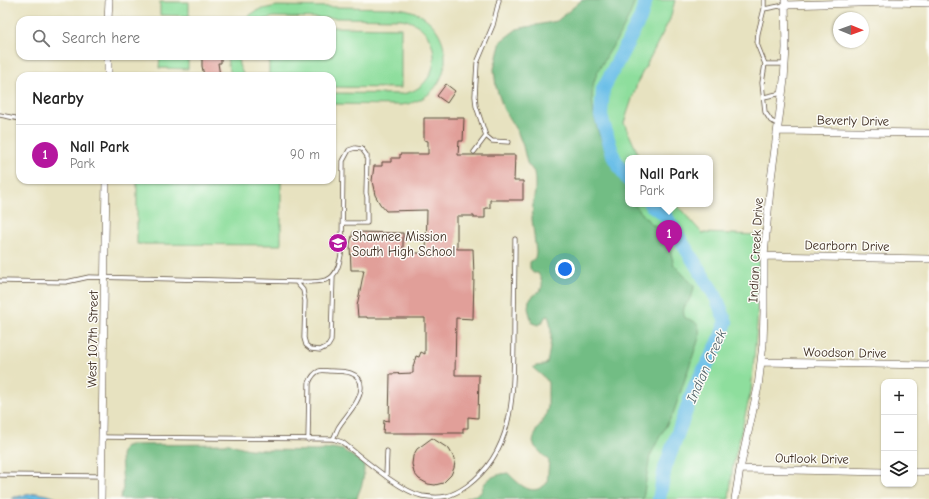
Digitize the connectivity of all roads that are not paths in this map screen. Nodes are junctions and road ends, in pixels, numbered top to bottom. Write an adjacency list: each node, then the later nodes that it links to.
1 (109, 0): 7 (street)
2 (499, 0): 18 (lane)
3 (764, 0): 6 (lane)
4 (785, 2): 5 (street); 6 (lane); 10 (street, Indian Creek Drive)
5 (929, 3)
6 (764, 9): 9 (lane)
7 (108, 16)
8 (108, 60): 11 (street)
9 (765, 64): 10 (lane); 13 (lane)
10 (785, 64): 12 (street, Indian Creek Drive)
11 (108, 72)
12 (782, 93): 13 (lane); 16 (street, Indian Creek Drive)
13 (764, 97): 16 (lane)
14 (0, 115): 15 (lane)
15 (16, 118)
16 (778, 127): 17 (street, Beverly Drive); 24 (street, Indian Creek Drive)
17 (929, 133)
18 (486, 136): 19 (lane); 20 (lane)
19 (509, 142)
20 (474, 152)
21 (106, 184): 27 (street, West 107th Street)
22 (343, 223): 22 (lane); 26 (lane)
23 (515, 239): 42 (lane)
24 (764, 256): 25 (street, Dearborn Drive); 30 (street, Indian Creek Drive)
25 (929, 259)
26 (333, 276): 29 (lane); 29 (lane)
27 (105, 277): 28 (lane); 29 (lane); 32 (street, West 107th Street)
28 (0, 281)
29 (296, 282)
30 (761, 362): 31 (street, Woodson Drive); 36 (street, Indian Creek Drive)
31 (929, 365)
32 (102, 437): 34 (lane); 41 (street, West 107th Street)
33 (333, 439): 34 (lane); 34 (lane); 42 (lane)
34 (308, 440)
35 (387, 451): 42 (lane)
36 (740, 469): 37 (street, Outlook Drive); 44 (street, Indian Creek Drive)
37 (881, 472)
38 (917, 472): 39 (street)
39 (929, 472)
40 (0, 474): 41 (lane)
41 (101, 476): 43 (street, West 107th Street)
42 (386, 476)
43 (101, 499)
44 (735, 499)

